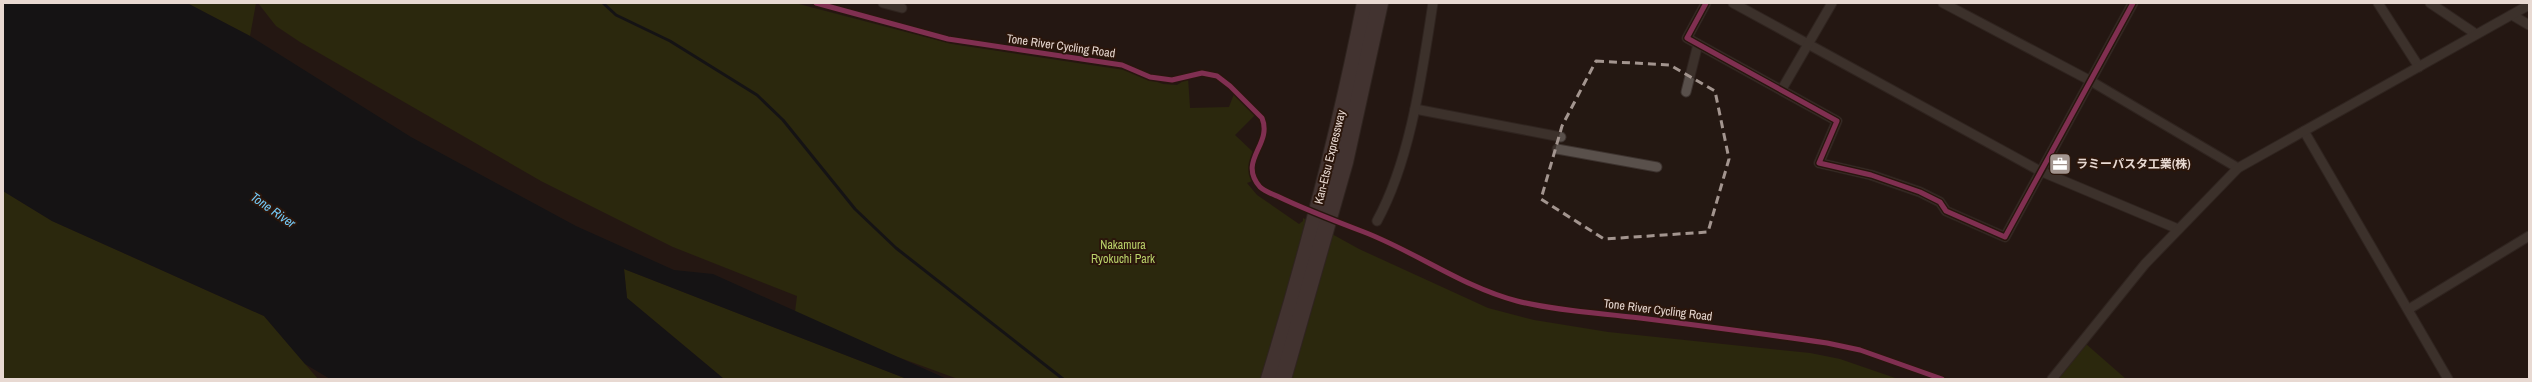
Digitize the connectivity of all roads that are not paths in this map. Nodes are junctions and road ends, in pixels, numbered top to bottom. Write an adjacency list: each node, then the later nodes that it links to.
1 (883, 3): 13 (street)
2 (1365, 3): 30 (highway, Kan-Etsu Expressway)
3 (1380, 3): 30 (highway, Kan-Etsu Expressway)
4 (1434, 3): 23 (street)
5 (1706, 3): 17 (street)
6 (1733, 3): 18 (street)
7 (1832, 3): 18 (street)
8 (1944, 3): 20 (street)
9 (2133, 3): 20 (street)
10 (2378, 3): 19 (street)
11 (2430, 3): 16 (street)
12 (2529, 4): 14 (street)
13 (902, 8)
14 (2512, 15): 15 (street); 16 (street)
15 (2529, 25)
16 (2476, 34): 19 (street)
17 (1698, 44): 21 (street); 22 (street)
18 (1809, 45): 21 (street); 29 (street)
19 (2419, 66): 24 (street)
20 (2089, 80): 28 (street); 29 (street)
21 (1782, 88): 29 (street)
22 (1686, 92)
23 (1415, 109): 25 (street); 31 (street)
24 (2304, 131): 28 (street); 34 (street)
25 (1561, 137)
26 (1557, 148): 27 (street)
27 (1657, 167)
28 (2238, 168): 32 (street)
29 (2040, 171): 32 (street)
30 (1326, 206): 35 (highway, Kan-Etsu Expressway); 36 (highway, Kan-Etsu Expressway)
31 (1377, 221)
32 (2178, 229): 37 (street)
33 (2529, 236): 34 (street)
34 (2409, 309): 38 (street)
35 (1269, 379)
36 (1283, 379)
37 (2052, 379)
38 (2448, 379)

